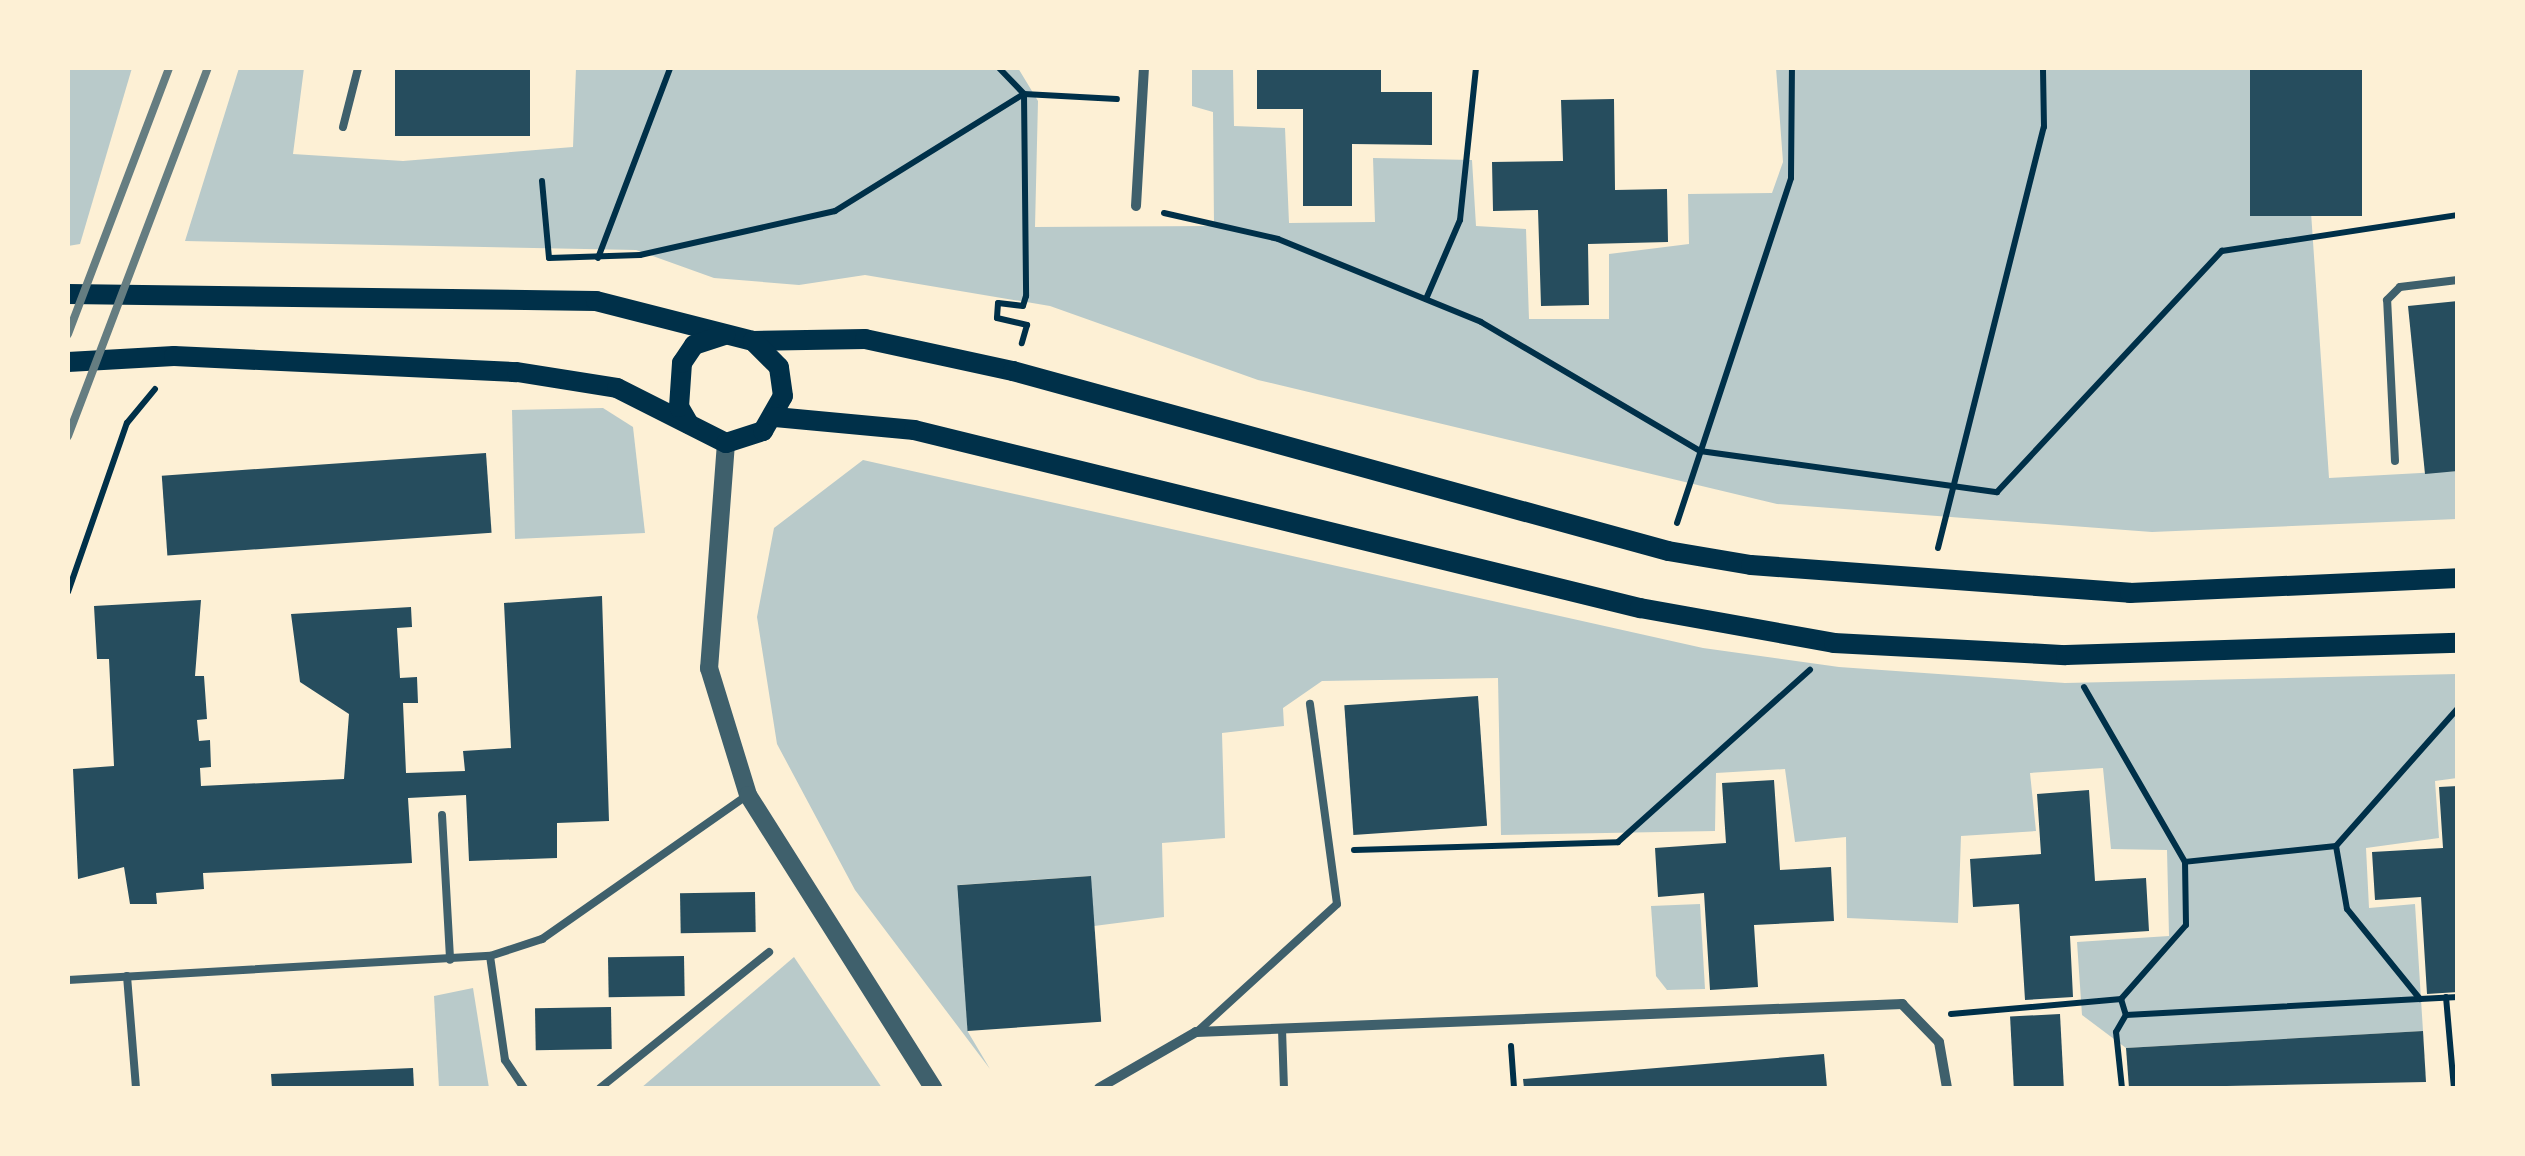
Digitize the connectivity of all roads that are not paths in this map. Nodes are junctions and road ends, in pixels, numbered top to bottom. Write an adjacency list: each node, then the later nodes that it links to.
1 (358, 68): 3 (lane)
2 (1144, 68): 4 (street)
3 (343, 126)
4 (1136, 206)
5 (2458, 280): 13 (lane)
6 (68, 294): 7 (main road)
7 (726, 335): 8 (main road); 11 (main road)
8 (753, 340): 10 (main road); 14 (main road)
9 (68, 362): 11 (main road)
10 (776, 417): 12 (main road); 15 (main road)
11 (688, 424): 12 (main road)
12 (726, 443): 17 (street)
13 (2394, 461)
14 (2458, 578)
15 (2458, 642)
16 (1310, 704): 25 (lane)
17 (748, 795): 20 (lane); 29 (street)
18 (442, 815): 21 (lane)
19 (769, 952): 28 (lane)
20 (490, 956): 21 (lane); 27 (lane)
21 (450, 960): 22 (lane)
22 (128, 976): 23 (lane); 26 (lane)
23 (68, 980)
24 (1282, 1029): 25 (street); 31 (lane); 32 (street)
25 (1196, 1032): 30 (street)
26 (136, 1088)
27 (524, 1088)
28 (600, 1088)
29 (933, 1088)
30 (1099, 1088)
31 (1284, 1088)
32 (1947, 1088)

